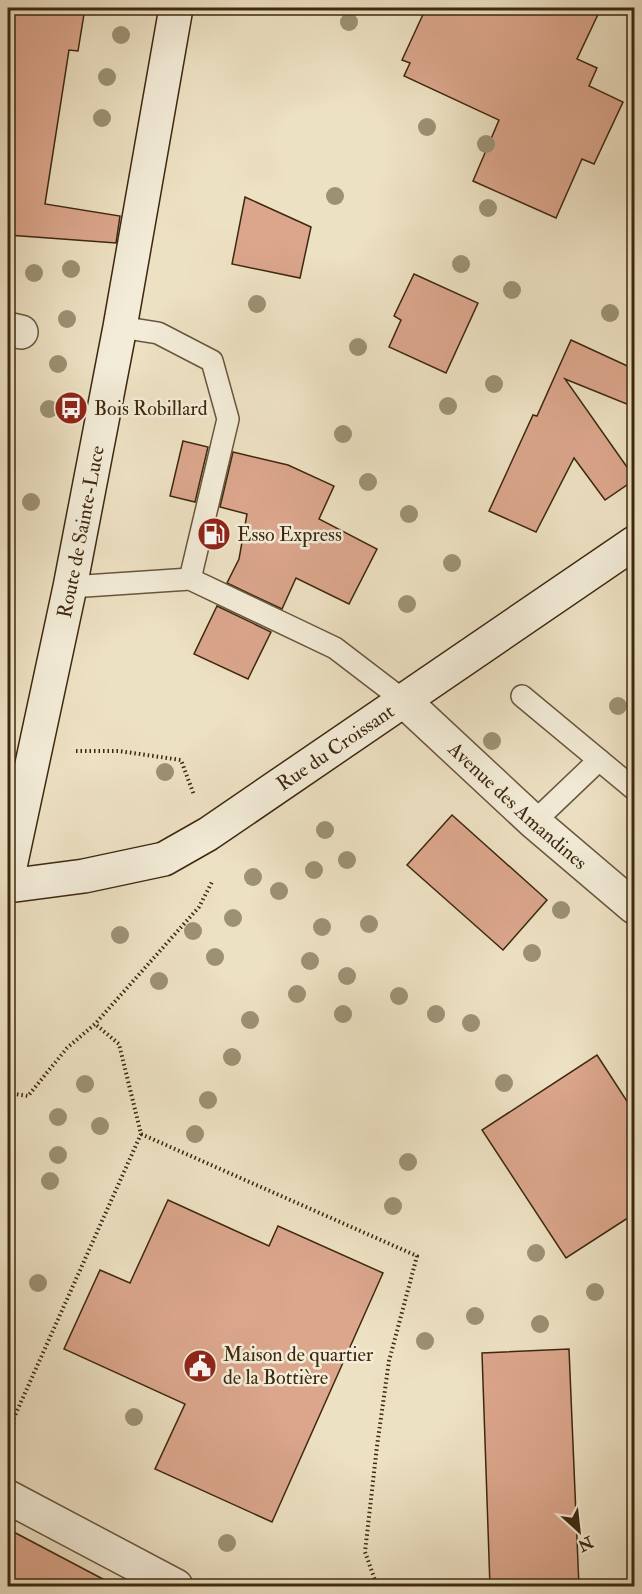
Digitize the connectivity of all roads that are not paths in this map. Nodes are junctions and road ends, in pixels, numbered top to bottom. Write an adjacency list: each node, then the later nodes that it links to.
1 (176, 8): 2 (street, Route de Sainte-Luce)
2 (120, 327): 4 (lane); 5 (street, Route de Sainte-Luce)
3 (634, 543): 7 (street, Rue du Croissant)
4 (190, 579): 5 (lane); 7 (lane)
5 (70, 587): 11 (street, Route de Sainte-Luce)
6 (522, 696): 8 (lane)
7 (403, 700): 10 (street, Avenue des Amandines); 12 (street, Rue du Croissant)
8 (599, 760): 9 (lane); 10 (lane)
9 (634, 789)
10 (534, 822): 13 (street, Avenue des Amandines)
11 (8, 876)
12 (8, 886)
13 (634, 907)
14 (8, 1497): 15 (street)
15 (176, 1587)

